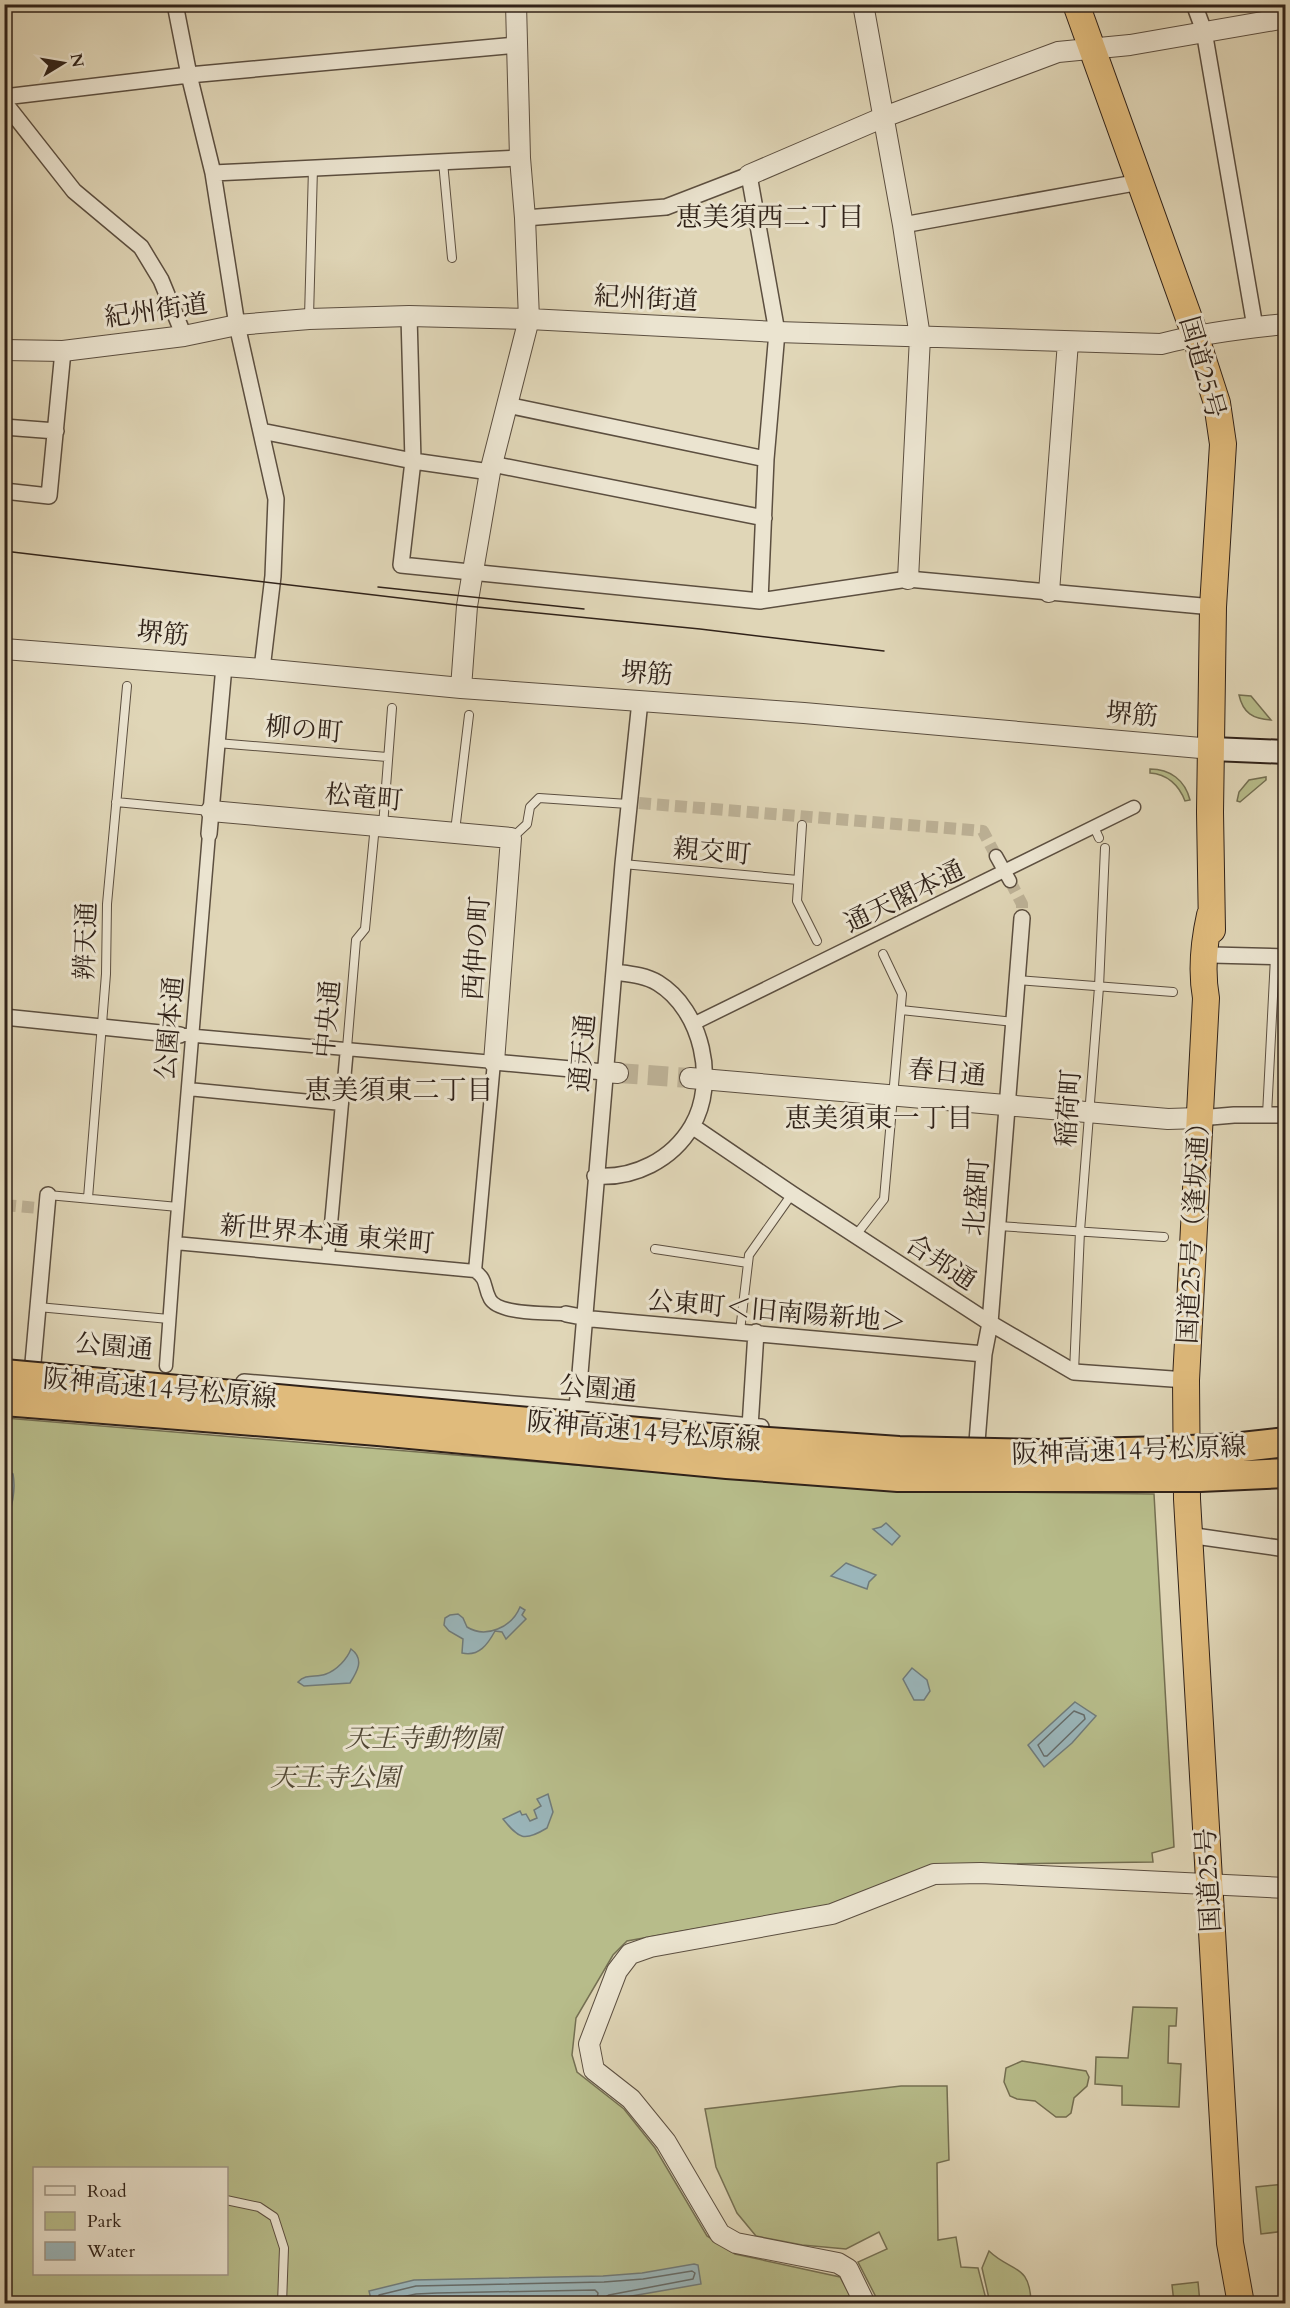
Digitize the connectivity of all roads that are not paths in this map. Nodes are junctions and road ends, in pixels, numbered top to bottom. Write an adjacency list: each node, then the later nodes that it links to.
1 (175, 4): 10 (street)
2 (516, 4): 8 (street)
3 (863, 4): 13 (street)
4 (1076, 4): 9 (highway, 国道25号)
5 (1194, 4): 7 (street)
6 (1286, 18): 7 (street)
7 (1204, 31): 9 (street); 28 (street)
8 (517, 45): 10 (street); 14 (street)
9 (1092, 50): 13 (street); 19 (highway, 国道25号)
10 (189, 75): 11 (street); 17 (street)
11 (4, 97)
12 (4, 102): 31 (street)
13 (884, 117): 18 (street); 21 (street)
14 (520, 158): 15 (street); 20 (street)
15 (443, 162): 16 (street); 22 (lane)
16 (313, 168): 17 (street); 24 (lane)
17 (213, 173): 27 (street)
18 (749, 175): 20 (street); 29 (street)
19 (1140, 182): 21 (street); 30 (highway, 国道25号)
20 (525, 218): 25 (street)
21 (903, 225): 32 (street)
22 (452, 258)
23 (409, 316): 24 (street, 紀州街道); 25 (street, 紀州街道); 41 (street)
24 (309, 319): 27 (street, 紀州街道)
25 (529, 319): 29 (street, 紀州街道); 36 (street)
26 (1286, 324): 28 (street, 紀州街道)
27 (237, 325): 31 (street, 紀州街道); 39 (street)
28 (1255, 327): 30 (street, 紀州街道)
29 (777, 332): 32 (street, 紀州街道); 40 (street)
30 (1195, 335): 33 (street, 紀州街道); 49 (highway, 国道25号)
31 (184, 336): 35 (street, 紀州街道)
32 (920, 337): 33 (street, 紀州街道); 46 (street)
33 (1068, 342): 47 (street)
34 (4, 350): 35 (street, 紀州街道)
35 (63, 351): 38 (street)
36 (507, 405): 40 (street); 42 (street)
37 (4, 427): 38 (street)
38 (56, 431): 43 (street)
39 (261, 431): 41 (street); 52 (street)
40 (766, 459): 44 (street)
41 (413, 461): 42 (street); 45 (street)
42 (491, 468): 44 (street); 45 (street)
43 (4, 491)
44 (764, 518): 48 (street)
45 (473, 573): 48 (street); 54 (street)
46 (908, 579): 47 (street); 48 (street)
47 (1049, 592): 49 (street)
48 (760, 601)
49 (1213, 607): 59 (highway, 国道25号)
50 (4, 649): 51 (street, 堺筋)
51 (224, 666): 52 (street, 堺筋); 58 (street, 公園本通)
52 (262, 669): 54 (street, 堺筋)
53 (127, 686): 62 (lane, 辨天通)
54 (461, 688): 55 (street, 堺筋)
55 (640, 701): 59 (street, 堺筋); 63 (street, 通天通)
56 (392, 708): 61 (lane, 中央通)
57 (469, 715): 68 (lane)
58 (217, 743): 61 (lane, 柳の町); 65 (street, 公園本通)
59 (1212, 749): 60 (main road, 堺筋); 76 (highway, 国道25号（逢坂通）)
60 (1286, 752)
61 (387, 757): 66 (lane, 中央通)
62 (116, 802): 65 (lane); 91 (lane, 辨天通)
63 (634, 804): 70 (lane); 73 (street, 通天通)
64 (1134, 807): 74 (street, 通天閣本通)
65 (212, 811): 66 (street, 松竜町); 69 (street, 公園本通)
66 (379, 825): 68 (street, 松竜町); 93 (lane, 中央通)
67 (802, 825): 75 (lane)
68 (455, 833): 70 (street, 松竜町)
69 (209, 834): 92 (street, 公園本通)
70 (511, 838): 94 (street, 西仲の町)
71 (1105, 848): 84 (lane, 稲荷町)
72 (996, 856): 74 (street)
73 (623, 864): 75 (lane, 親交町); 82 (street, 通天通)
74 (1007, 876): 90 (street, 通天閣本通)
75 (798, 880): 78 (lane)
76 (1210, 915): 80 (highway, 国道25号（逢坂通）); 86 (highway, 国道25号（逢坂通）)
77 (1022, 918): 83 (street, 北盛町)
78 (818, 941)
79 (883, 954): 87 (lane)
80 (1224, 955): 81 (street); 86 (highway, 国道25号（逢坂通）)
81 (1280, 957): 103 (lane)
82 (614, 972): 90 (street); 95 (street, 通天通)
83 (1017, 980): 84 (lane); 89 (street, 北盛町)
84 (1099, 987): 85 (lane); 101 (lane, 稲荷町)
85 (1173, 992)
86 (1206, 998): 104 (highway, 国道25号（逢坂通）)
87 (901, 1010): 89 (lane); 98 (lane)
88 (4, 1017): 91 (street)
89 (1014, 1022): 100 (street, 北盛町)
90 (693, 1024): 96 (street)
91 (102, 1026): 92 (street); 108 (lane, 辨天通)
92 (186, 1035): 93 (street); 97 (street, 公園本通)
93 (347, 1048): 94 (street); 99 (street, 中央通)
94 (494, 1062): 95 (street); 119 (street)
95 (611, 1072): 106 (street, 通天通)
96 (697, 1079): 98 (street, 春日通); 105 (street)
97 (188, 1089): 99 (street); 110 (street, 公園本通)
98 (893, 1095): 100 (street, 春日通); 113 (lane)
99 (342, 1104): 117 (street, 中央通)
100 (1007, 1104): 101 (street, 春日通); 111 (street, 北盛町)
101 (1089, 1112): 104 (street, 春日通); 112 (lane, 稲荷町)
102 (1286, 1115): 103 (street)
103 (1267, 1116): 104 (street)
104 (1199, 1118): 132 (highway, 国道25号（逢坂通）)
105 (692, 1126): 106 (street); 107 (street, 合邦通)
106 (595, 1176): 122 (street, 通天通)
107 (792, 1194): 113 (street, 合邦通); 118 (lane)
108 (88, 1198): 109 (lane); 110 (lane)
109 (44, 1204): 120 (street)
110 (178, 1207): 115 (street, 公園本通)
111 (998, 1226): 112 (lane); 124 (street, 北盛町)
112 (1080, 1231): 114 (lane); 130 (lane, 稲荷町)
113 (856, 1235): 124 (street, 合邦通)
114 (1164, 1237)
115 (175, 1243): 117 (street, 新世界本通 東栄町); 123 (street, 公園本通)
116 (655, 1249): 118 (lane)
117 (328, 1257): 119 (street, 新世界本通 東栄町)
118 (748, 1263): 125 (lane)
119 (475, 1271): 121 (street)
120 (38, 1307): 123 (lane); 128 (street)
121 (566, 1314): 122 (street, 公東町＜旧南陽新地＞)
122 (585, 1316): 125 (street, 公東町＜旧南陽新地＞); 134 (street, 通天通)
123 (170, 1319): 129 (street, 公園本通)
124 (990, 1323): 126 (street, 北盛町); 130 (street, 合邦通)
125 (748, 1332): 126 (street, 公東町＜旧南陽新地＞); 135 (street)
126 (984, 1354): 136 (street, 北盛町)
127 (4, 1360): 128 (street, 公園通)
128 (33, 1363): 134 (street, 公園通)
129 (166, 1366)
130 (1074, 1372): 132 (street, 合邦通)
131 (4, 1374): 137 (highway, 阪神高速14号松原線, bridge)
132 (1186, 1380): 139 (highway, 国道25号（逢坂通）)
133 (4, 1401): 140 (highway, 阪神高速14号松原線, bridge)
134 (577, 1409): 135 (street, 公園通)
135 (750, 1427): 136 (street, 公園通)
136 (977, 1442): 139 (street, 公園通)
137 (1286, 1442)
138 (1286, 1450): 139 (street)
139 (1186, 1455): 140 (street); 141 (highway, 国道25号)
140 (1286, 1473)
141 (1188, 1535): 142 (street); 143 (highway, 国道25号)
142 (1286, 1549)
143 (1208, 1884): 144 (street); 147 (street); 148 (highway, 国道25号)
144 (1286, 1888)
145 (228, 2200): 146 (lane)
146 (282, 2304)
147 (866, 2304)
148 (1241, 2304)

